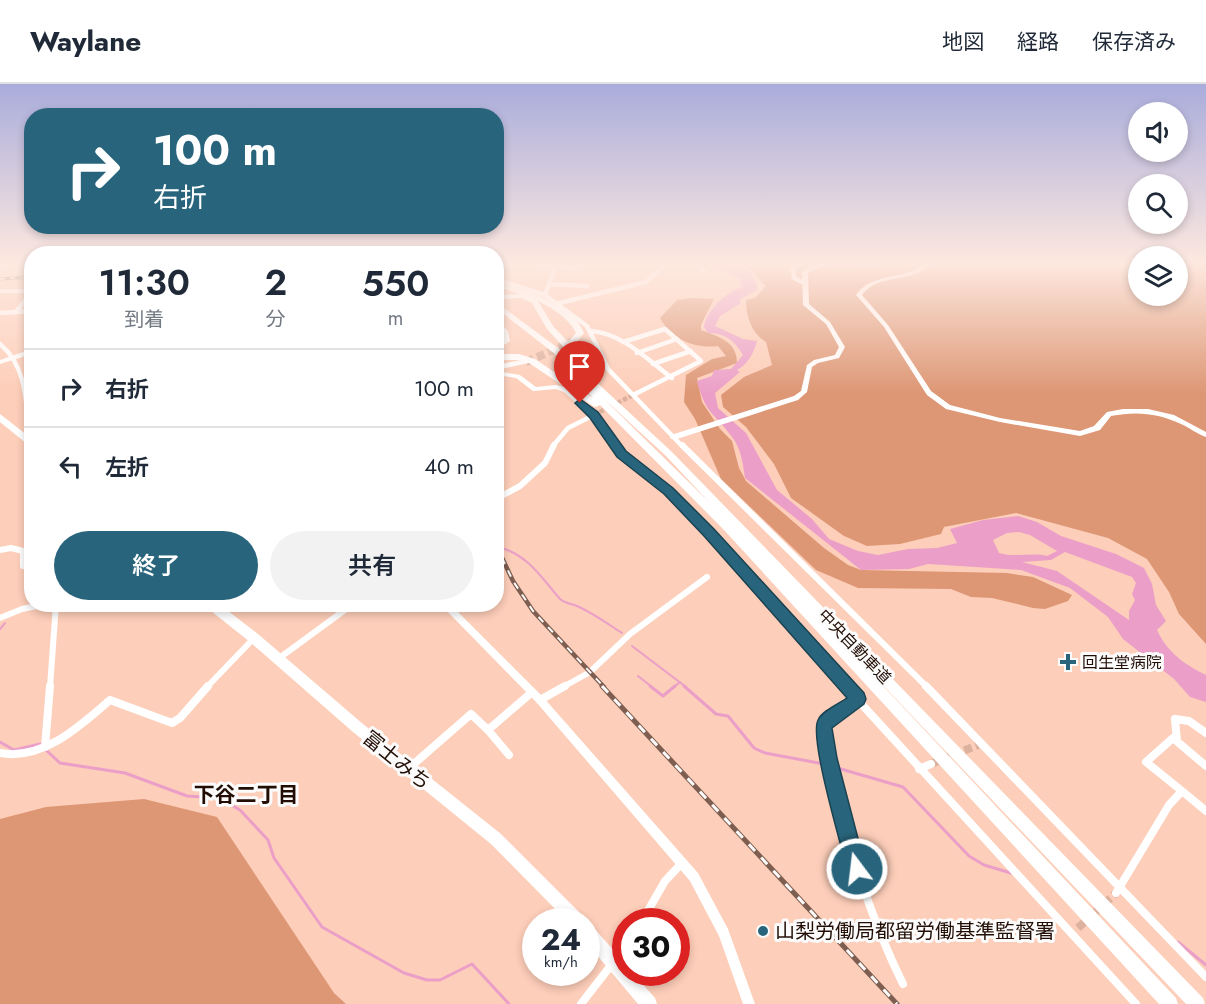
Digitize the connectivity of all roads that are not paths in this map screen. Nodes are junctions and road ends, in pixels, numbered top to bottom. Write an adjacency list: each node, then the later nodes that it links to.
1 (20, 307): 8 (street)
2 (508, 307): 32 (highway, 中央自動車道)
3 (538, 307): 32 (highway)
4 (557, 307): 14 (highway)
5 (563, 307): 12 (street)
6 (808, 307): 34 (street)
7 (868, 307): 33 (street)
8 (16, 312): 9 (street); 10 (street)
9 (24, 312)
10 (0, 313)
11 (504, 319): 36 (highway, 中央自動車道)
12 (591, 331): 15 (street); 29 (street)
13 (677, 339): 15 (street); 17 (street); 18 (street)
14 (572, 342)
15 (623, 342): 18 (street)
16 (0, 344): 21 (street)
17 (691, 351): 24 (street); 27 (street)
18 (638, 353): 24 (street)
19 (24, 354): 21 (main road)
20 (504, 357): 36 (highway)
21 (15, 358): 22 (main road); 28 (street)
22 (0, 362)
23 (526, 362): 25 (highway)
24 (652, 364): 27 (street)
25 (504, 366)
26 (504, 374): 30 (street)
27 (672, 378): 29 (street)
28 (24, 386)
29 (633, 395): 34 (street)
30 (594, 415): 37 (street); 50 (street)
31 (0, 417): 35 (highway)
32 (648, 433): 79 (highway, 中央自動車道)
33 (1206, 435)
34 (674, 437): 65 (street)
35 (24, 438)
36 (678, 475): 78 (highway, 中央自動車道)
37 (504, 495)
38 (0, 550): 39 (street)
39 (24, 566)
40 (707, 578): 51 (street)
41 (24, 609): 46 (street)
42 (55, 612): 55 (street)
43 (220, 612): 47 (highway, 富士みち)
44 (342, 612): 48 (street)
45 (452, 612): 49 (street)
46 (0, 618)
47 (254, 638): 48 (highway, 富士みち); 55 (street)
48 (278, 659): 60 (highway, 富士みち)
49 (531, 693): 51 (street); 52 (street)
50 (858, 699): 61 (street); 72 (street)
51 (540, 700): 64 (street)
52 (488, 730): 57 (street); 60 (street)
53 (1206, 733): 54 (street)
54 (1177, 741): 59 (street); 62 (street)
55 (45, 747): 56 (street)
56 (0, 753)
57 (509, 755)
58 (931, 764): 61 (street)
59 (1206, 766)
60 (408, 769): 66 (highway, 富士みち)
61 (919, 769): 77 (street)
62 (1182, 791): 63 (street); 65 (street)
63 (1206, 811)
64 (681, 864): 67 (street); 76 (street)
65 (1118, 892): 71 (street)
66 (565, 908)
67 (649, 908)
68 (600, 946): 69 (highway)
69 (612, 959)
70 (612, 961): 74 (street)
71 (1206, 977)
72 (903, 984)
73 (634, 986): 75 (highway)
74 (581, 1004)
75 (649, 1004)
76 (749, 1004)
77 (1136, 1004)
78 (1170, 1004)
79 (1197, 1004)

